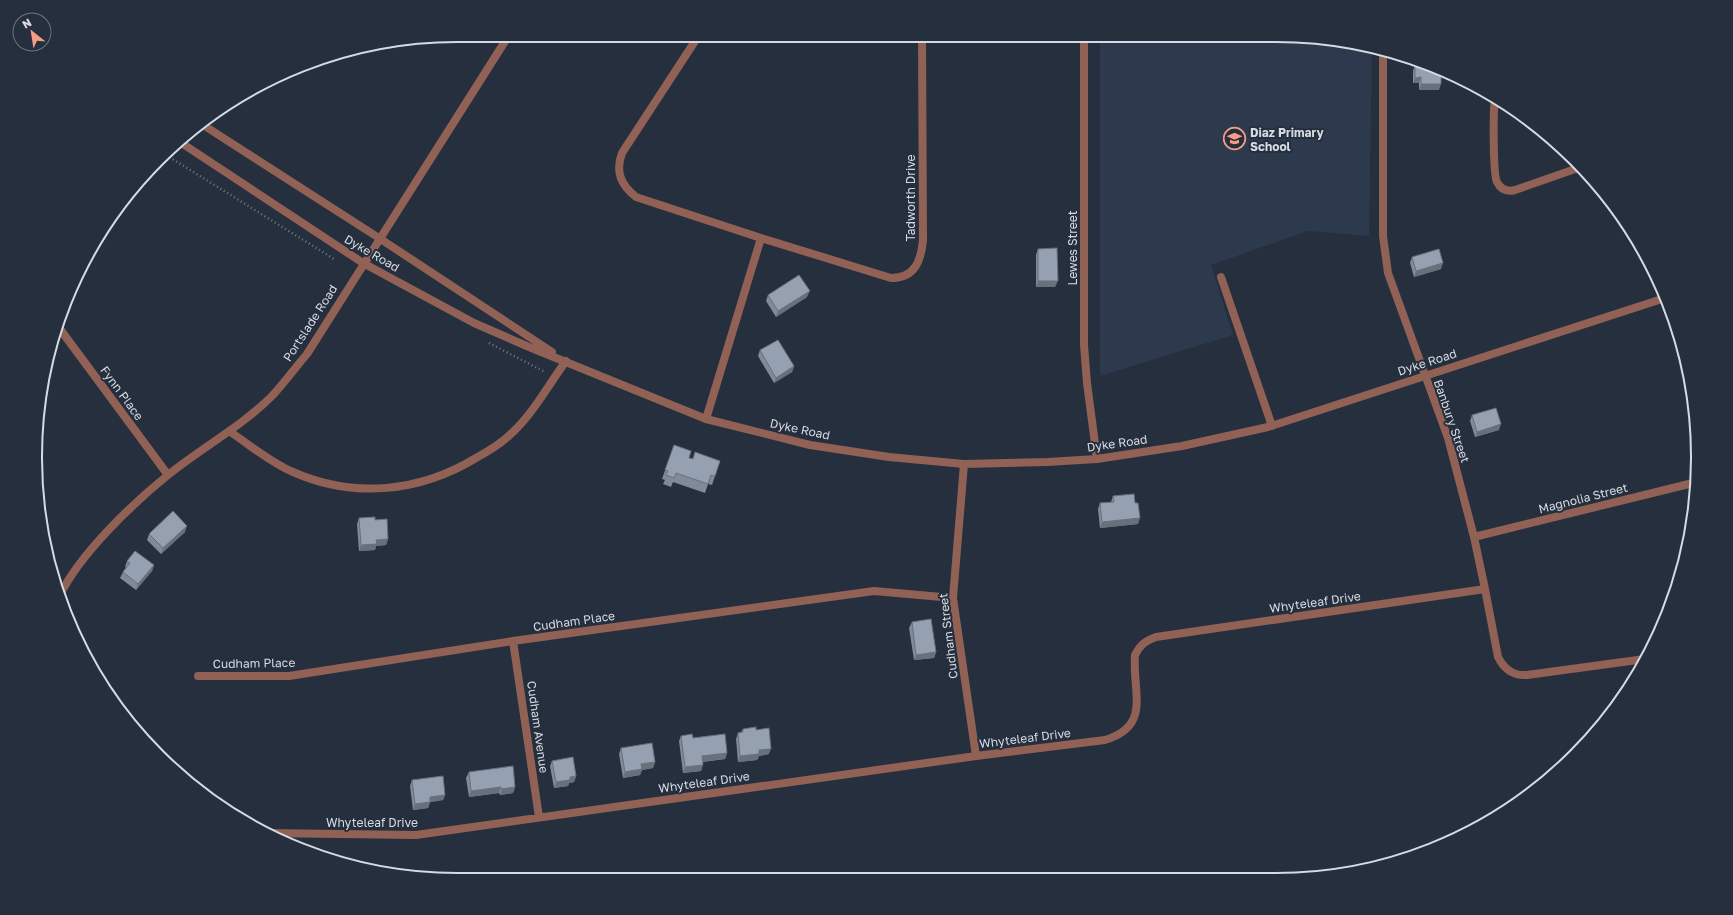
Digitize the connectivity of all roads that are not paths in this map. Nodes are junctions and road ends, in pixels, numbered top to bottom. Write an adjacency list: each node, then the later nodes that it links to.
1 (505, 42): 10 (street, Portslade Road)
2 (694, 42): 11 (street, Tadworth Drive)
3 (922, 42): 11 (street, Tadworth Drive)
4 (1084, 42): 21 (street, Lewes Street)
5 (1383, 56): 17 (street, Banbury Street)
6 (1494, 105): 9 (street)
7 (206, 127): 10 (street, Dyke Road)
8 (184, 145): 12 (street, Dyke Road)
9 (1574, 169)
10 (379, 238): 12 (street, Portslade Road); 16 (street, Dyke Road)
11 (761, 238): 18 (street)
12 (363, 263): 16 (street, Dyke Road); 20 (street, Portslade Road)
13 (1220, 277): 19 (street)
14 (1660, 300): 17 (street, Dyke Road)
15 (62, 331): 23 (street, Fynn Place)
16 (566, 361): 18 (street, Dyke Road); 20 (street)
17 (1424, 375): 19 (street, Dyke Road); 25 (street, Banbury Street)
18 (706, 419): 22 (street, Dyke Road)
19 (1272, 426): 21 (street, Dyke Road)
20 (229, 431): 23 (street, Portslade Road)
21 (1097, 459): 22 (street, Dyke Road)
22 (964, 464): 28 (street, Cudham Street)
23 (168, 475): 26 (street, Portslade Road)
24 (1690, 484): 25 (street, Magnolia Street)
25 (1474, 537): 27 (street, Banbury Street)
26 (63, 587)
27 (1485, 589): 30 (street); 32 (street, Whyteleaf Drive)
28 (953, 598): 29 (street, Cudham Place); 32 (street, Cudham Street)
29 (513, 641): 31 (street, Cudham Place); 33 (street, Cudham Avenue)
30 (1638, 660)
31 (198, 676)
32 (976, 756): 33 (street, Whyteleaf Drive)
33 (539, 817): 34 (street, Whyteleaf Drive)
34 (281, 833)

